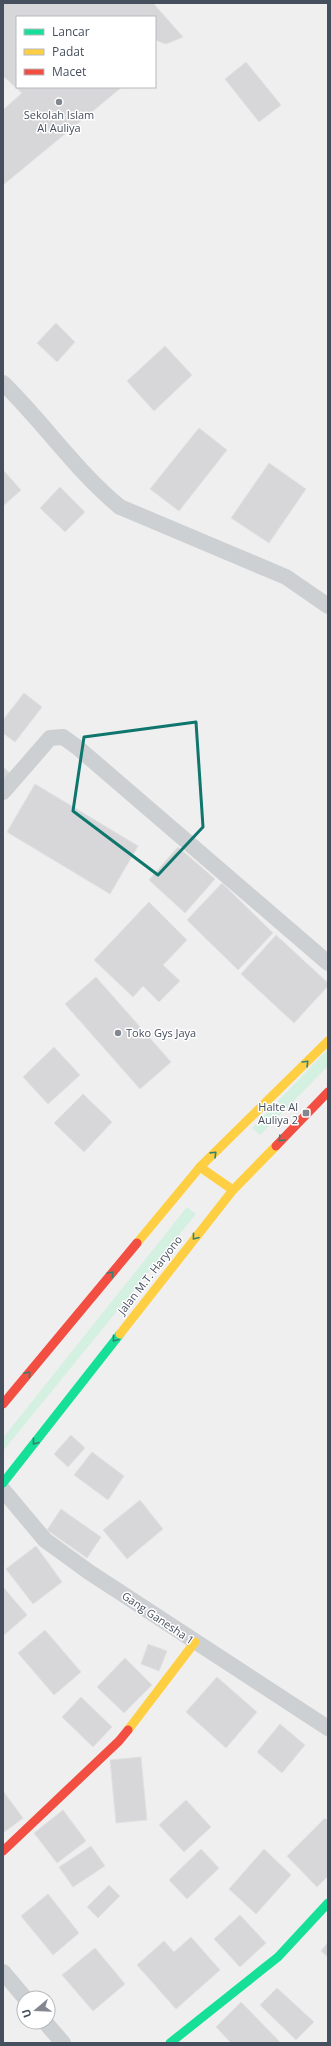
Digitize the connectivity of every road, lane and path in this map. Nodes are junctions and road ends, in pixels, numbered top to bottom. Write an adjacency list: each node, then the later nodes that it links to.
1 (3, 383): 2 (lane)
2 (328, 606)
3 (3, 792): 4 (lane)
4 (328, 963)
5 (328, 1041): 7 (main road, one-way to 5)
6 (328, 1092): 8 (main road, Jalan M.T. Haryono, one-way to 8)
7 (200, 1167): 8 (main road); 9 (main road, one-way to 7)
8 (233, 1190): 10 (main road, Jalan M.T. Haryono, one-way to 10)
9 (3, 1404)
10 (3, 1483)
11 (3, 1490): 12 (lane, Gang Ganesha 1)
12 (195, 1642): 13 (lane, Gang Ganesha 1); 14 (main road)
13 (328, 1728)
14 (3, 1851)
15 (328, 1903): 20 (main road)
16 (3, 1972): 17 (lane)
17 (18, 1990)
18 (52, 2030): 19 (lane)
19 (63, 2043)
20 (170, 2043)

